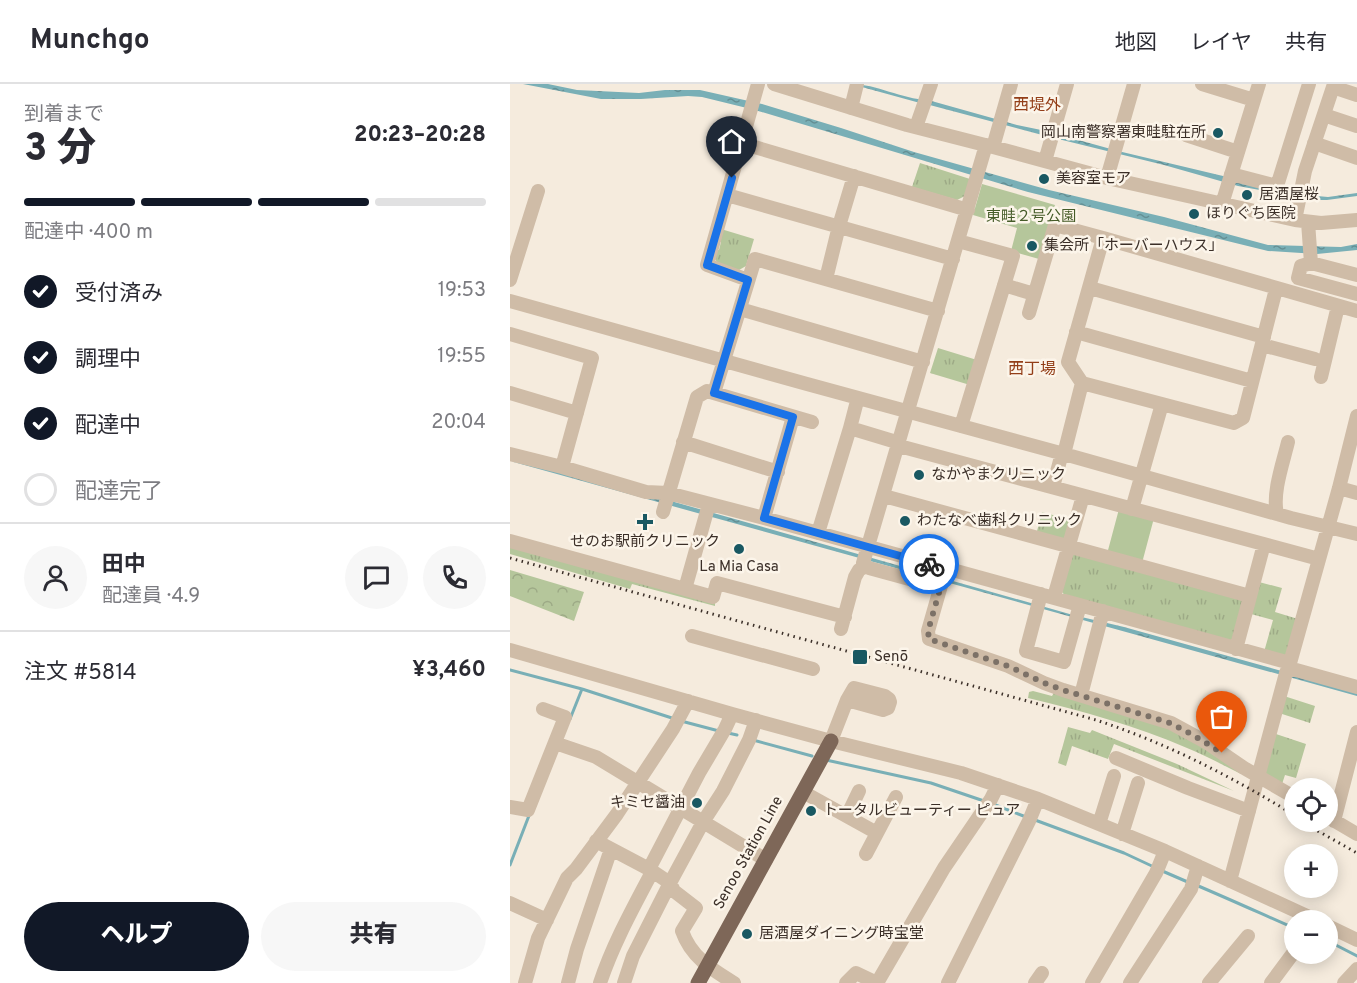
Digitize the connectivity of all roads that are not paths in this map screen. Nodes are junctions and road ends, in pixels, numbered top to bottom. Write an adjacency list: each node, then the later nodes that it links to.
1 (758, 84): 20 (street)
2 (774, 84): 14 (street)
3 (931, 84): 17 (street)
4 (1011, 84): 21 (street)
5 (1067, 84): 23 (street)
6 (1134, 84): 26 (street)
7 (1202, 84): 13 (street)
8 (1259, 84): 13 (street)
9 (1309, 84): 27 (street)
10 (857, 85): 14 (street)
11 (1333, 86): 12 (street); 15 (street)
12 (1357, 95)
13 (1254, 100): 22 (street)
14 (851, 108): 17 (street)
15 (1324, 115): 16 (street); 19 (street)
16 (1357, 126)
17 (916, 127): 21 (street)
18 (1186, 135): 22 (street)
19 (1314, 142): 24 (street); 33 (street)
20 (741, 143): 25 (street); 29 (street)
21 (990, 146): 23 (street); 31 (street)
22 (1238, 152): 27 (street)
23 (1045, 161): 26 (street)
24 (1357, 163)
25 (854, 176): 31 (street); 34 (street)
26 (1107, 178): 30 (street)
27 (1230, 178): 30 (street)
28 (538, 190): 41 (street)
29 (727, 195): 34 (street); 42 (street)
30 (1222, 204): 33 (street)
31 (968, 210): 36 (street)
32 (1357, 220): 33 (street)
33 (1301, 221): 37 (street)
34 (839, 226): 38 (street); 40 (street)
35 (1103, 238): 44 (street); 45 (street); 46 (street)
36 (958, 241): 38 (street); 43 (street)
37 (1310, 254): 39 (street); 47 (street)
38 (953, 259): 51 (street)
39 (1357, 275)
40 (826, 279): 42 (street); 51 (street)
41 (510, 280)
42 (748, 280): 50 (street)
43 (1004, 285): 46 (street); 72 (street)
44 (1090, 288): 54 (street); 56 (street)
45 (1276, 289): 49 (street); 56 (street)
46 (1035, 294): 53 (street)
47 (1357, 294)
48 (510, 301): 59 (street)
49 (1338, 306): 52 (street); 60 (street)
50 (740, 309): 58 (street); 59 (street)
51 (938, 311): 58 (street)
52 (1357, 311)
53 (1029, 313)
54 (1076, 332): 61 (street); 62 (street)
55 (510, 334): 67 (street)
56 (1263, 341): 57 (street); 61 (street)
57 (1314, 359)
58 (923, 362): 68 (street)
59 (723, 364): 64 (street); 68 (street)
60 (1321, 377)
61 (1252, 381): 65 (street)
62 (1082, 383): 65 (street); 79 (street)
63 (510, 393): 67 (street)
64 (714, 393): 70 (street); 75 (street)
65 (1162, 404): 82 (street)
66 (856, 405): 73 (street)
67 (577, 413): 80 (street)
68 (908, 414): 72 (street); 77 (street)
69 (1357, 416): 74 (street)
70 (793, 417): 71 (street); 81 (street)
71 (812, 422)
72 (961, 426): 79 (street)
73 (850, 428): 77 (street); 94 (street)
74 (1355, 434): 84 (street)
75 (683, 442): 81 (street); 88 (street)
76 (1288, 442): 91 (street)
77 (899, 445): 83 (street); 86 (street)
78 (510, 454): 80 (street)
79 (1062, 456): 82 (street); 83 (street)
80 (562, 467): 88 (street)
81 (778, 472): 92 (street)
82 (1140, 479): 89 (street); 91 (street)
83 (1053, 487): 87 (street)
84 (1339, 488): 85 (street); 93 (street)
85 (1357, 493)
86 (884, 496): 98 (street); 99 (street)
87 (1083, 496): 89 (street); 98 (street)
88 (666, 503): 90 (street)
89 (1132, 509): 97 (street)
90 (707, 510): 92 (street); 104 (street)
91 (1277, 514): 93 (street)
92 (764, 518): 94 (street)
93 (1327, 530): 95 (street); 100 (street)
94 (818, 533): 99 (street)
95 (1357, 534)
96 (510, 541): 104 (street)
97 (1264, 544): 100 (street); 105 (street)
98 (1069, 546): 105 (street); 106 (street)
99 (868, 547): 101 (street); 102 (street)
100 (1319, 559): 113 (street)
101 (923, 562): 102 (street); 103 (street)
102 (866, 566): 104 (street)
103 (946, 568): 106 (street); 115 (street)
104 (684, 589)
105 (1250, 596): 110 (street)
106 (1043, 601): 107 (street); 107 (street)
107 (1078, 613): 108 (street)
108 (1101, 619): 110 (street); 115 (street)
109 (692, 636): 112 (street)
110 (1236, 649): 113 (street)
111 (510, 650): 117 (street)
112 (813, 669)
113 (1288, 670): 114 (street); 129 (street)
114 (1357, 687)
115 (1081, 695): 129 (street)
116 (847, 700): 122 (street)
117 (688, 701): 119 (street); 126 (street)
118 (543, 709): 123 (street)
119 (732, 714): 120 (street); 137 (street)
120 (756, 720): 122 (street); 140 (street)
121 (1357, 732): 133 (street)
122 (831, 741): 128 (street); 131 (main road, Senoo Station Line)
123 (559, 744): 126 (street); 136 (street)
124 (1116, 758): 138 (street)
125 (1114, 776): 142 (street)
126 (637, 783): 137 (street); 146 (street)
127 (1138, 783): 144 (street)
128 (998, 785): 135 (street); 171 (street)
129 (1256, 786): 132 (street); 138 (street)
130 (859, 791): 139 (street)
131 (803, 792): 139 (street); 150 (main road, Senoo Station Line)
132 (1284, 792)
133 (1338, 796)
134 (896, 797): 143 (street)
135 (1038, 799): 142 (street); 172 (street)
136 (510, 807)
137 (681, 809): 140 (street); 152 (street)
138 (1249, 811): 153 (street)
139 (846, 816): 143 (street)
140 (703, 822): 150 (street); 154 (street)
141 (1338, 823): 145 (street)
142 (1099, 824): 144 (street)
143 (877, 833): 149 (street)
144 (1122, 834): 148 (street)
145 (1357, 834)
146 (596, 841): 147 (street); 157 (street)
147 (611, 849): 152 (street); 165 (street)
148 (1165, 851): 151 (street); 173 (street)
149 (866, 854)
150 (766, 860): 162 (main road, Senoo Station Line)
151 (1198, 866): 153 (street); 174 (street)
152 (651, 871): 154 (street); 166 (street)
153 (1230, 881): 156 (street)
154 (670, 883): 162 (street); 167 (street)
155 (510, 903): 157 (street)
156 (1293, 910)
157 (547, 920): 164 (street)
158 (1338, 931): 160 (street)
159 (1248, 936): 175 (street)
160 (1357, 940)
161 (1285, 964): 176 (street)
162 (707, 967): 168 (main road, Senoo Station Line); 169 (street)
163 (1357, 969): 177 (street)
164 (525, 983)
165 (568, 983)
166 (600, 983)
167 (624, 983)
168 (698, 983)
169 (734, 983)
170 (846, 983): 171 (street)
171 (877, 983)
172 (948, 983)
173 (1092, 983)
174 (1130, 983)
175 (1209, 983)
176 (1271, 983)
177 (1344, 983)

